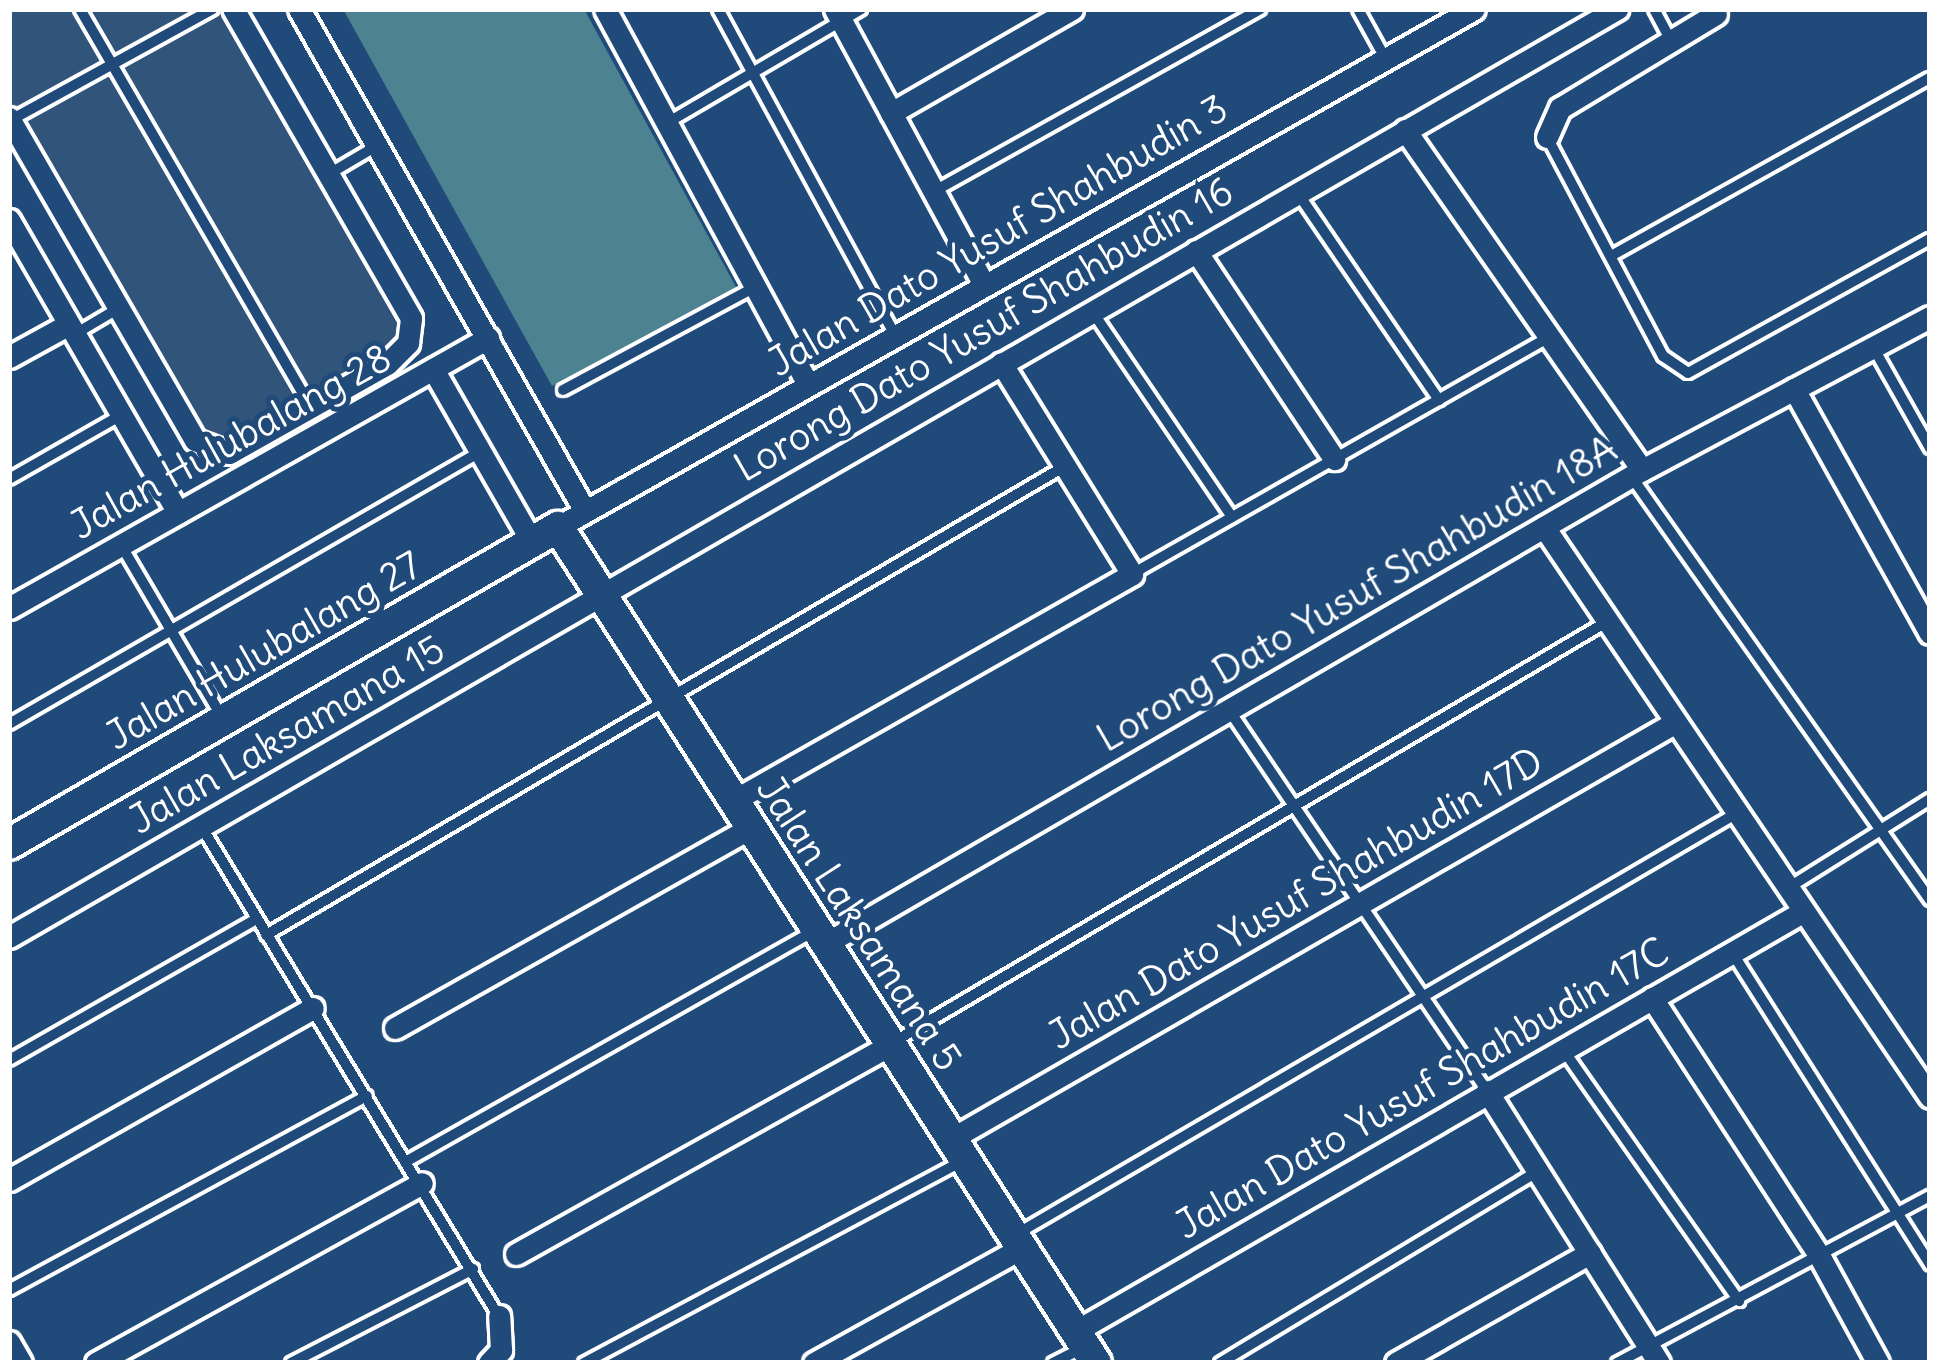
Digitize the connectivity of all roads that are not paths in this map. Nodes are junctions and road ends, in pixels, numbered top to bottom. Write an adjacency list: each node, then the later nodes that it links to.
1 (80, 9): 17 (lane)
2 (213, 9): 17 (lane)
3 (233, 9): 26 (street)
4 (299, 9): 25 (street)
5 (605, 9): 22 (street)
6 (718, 9): 18 (lane)
7 (1072, 9): 20 (street)
8 (1260, 9): 27 (lane)
9 (1358, 9): 16 (lane)
10 (1474, 9): 16 (street, Jalan Dato Yusuf Shahbudin 3)
11 (1617, 9): 23 (street, Lorong Dato Yusuf Shahbudin 16)
12 (1654, 9): 15 (lane)
13 (1718, 11): 15 (street)
14 (846, 13): 18 (lane); 20 (street)
15 (1671, 41): 24 (street)
16 (1385, 58): 33 (street, Jalan Dato Yusuf Shahbudin 3)
17 (111, 65): 21 (lane); 50 (lane)
18 (753, 73): 22 (lane); 39 (lane)
19 (1930, 78): 32 (lane)
20 (891, 113): 27 (street)
21 (10, 119): 35 (street)
22 (667, 123): 34 (street)
23 (1405, 130): 28 (street, Lorong Dato Yusuf Shahbudin 16); 40 (street)
24 (1547, 137): 32 (lane)
25 (378, 145): 26 (lane); 41 (street)
26 (328, 175): 50 (street)
27 (933, 191): 33 (street)
28 (1297, 192): 31 (street, Lorong Dato Yusuf Shahbudin 16); 49 (lane)
29 (11, 229): 38 (street)
30 (1930, 239): 32 (lane)
31 (1196, 251): 36 (street, Lorong Dato Yusuf Shahbudin 16); 54 (street)
32 (1611, 256)
33 (984, 285): 39 (street, Jalan Dato Yusuf Shahbudin 3)
34 (755, 287): 46 (street); 48 (lane)
35 (119, 308): 38 (lane); 50 (street)
36 (1092, 311): 44 (street, Lorong Dato Yusuf Shahbudin 16); 59 (lane)
37 (1930, 316): 42 (street, Lorong Dato Yusuf Shahbudin 18A)
38 (71, 329): 43 (street); 51 (street)
39 (895, 335): 46 (street, Jalan Dato Yusuf Shahbudin 3)
40 (1550, 337): 49 (lane); 56 (street)
41 (488, 338): 45 (street, Jalan Hulubalang 28); 60 (street)
42 (1874, 347): 47 (street, Lorong Dato Yusuf Shahbudin 18A); 52 (lane)
43 (9, 357)
44 (1001, 363): 55 (street); 64 (street, Lorong Dato Yusuf Shahbudin 16)
45 (433, 370): 53 (street); 58 (street, Jalan Hulubalang 28)
46 (808, 385): 60 (street, Jalan Dato Yusuf Shahbudin 3)
47 (1794, 389): 56 (street, Lorong Dato Yusuf Shahbudin 18A); 68 (street)
48 (563, 390)
49 (1439, 400): 54 (lane)
50 (310, 407)
51 (121, 415): 57 (lane); 58 (street)
52 (1930, 448)
53 (480, 452): 60 (street); 67 (lane)
54 (1334, 459): 59 (lane)
55 (1065, 466): 63 (street); 69 (lane)
56 (1637, 473): 61 (street, Lorong Dato Yusuf Shahbudin 18A); 80 (lane)
57 (9, 479)
58 (178, 513): 62 (street, Jalan Hulubalang 28)
59 (1232, 517): 63 (lane)
60 (558, 527): 64 (street, Jalan Laksamana 5); 71 (street, Jalan Hulubalang 27)
61 (1544, 527): 66 (street); 70 (street, Lorong Dato Yusuf Shahbudin 18A)
62 (121, 545): 65 (street, Jalan Hulubalang 28); 67 (lane)
63 (1132, 574): 75 (street)
64 (597, 592): 69 (street, Jalan Laksamana 5); 78 (street, Jalan Laksamana 15)
65 (9, 608)
66 (1608, 621): 72 (street); 76 (lane)
67 (172, 632): 71 (lane); 73 (lane)
68 (1930, 633)
69 (667, 698): 75 (street, Jalan Laksamana 5); 87 (lane)
70 (1229, 710): 76 (lane); 88 (street, Lorong Dato Yusuf Shahbudin 18A)
71 (224, 720): 81 (street, Jalan Hulubalang 27)
72 (1676, 722): 77 (street); 84 (street, Jalan Dato Yusuf Shahbudin 17D)
73 (9, 724)
74 (1930, 799): 80 (lane)
75 (733, 801): 79 (street, Jalan Laksamana 5)
76 (1297, 806): 84 (lane); 95 (lane)
77 (1738, 812): 82 (street); 91 (lane)
78 (201, 826): 86 (lane); 89 (street, Jalan Laksamana 15)
79 (751, 827): 88 (street, Jalan Laksamana 5); 94 (street)
80 (1878, 828): 82 (lane); 83 (lane)
81 (9, 844)
82 (1788, 887): 85 (street)
83 (1930, 900)
84 (1362, 903): 91 (lane); 101 (street, Jalan Dato Yusuf Shahbudin 17D)
85 (1804, 910): 90 (street, Jalan Dato Yusuf Shahbudin 17C); 100 (street)
86 (256, 920): 87 (lane); 97 (lane)
87 (266, 935): 93 (lane)
88 (821, 936): 95 (street, Jalan Laksamana 5); 102 (lane)
89 (9, 937)
90 (1731, 952): 92 (street, Jalan Dato Yusuf Shahbudin 17C); 107 (lane)
91 (1424, 990): 98 (lane); 108 (lane)
92 (1652, 998): 96 (street, Jalan Dato Yusuf Shahbudin 17C); 111 (street)
93 (313, 1008): 99 (lane); 104 (street)
94 (395, 1028)
95 (890, 1044): 101 (street, Jalan Laksamana 5); 110 (street)
96 (1562, 1047): 98 (street, Jalan Dato Yusuf Shahbudin 17C); 115 (lane)
97 (9, 1060)
98 (1487, 1091): 103 (street); 118 (street, Jalan Dato Yusuf Shahbudin 17C)
99 (368, 1096): 102 (lane); 114 (lane)
100 (1930, 1097)
101 (958, 1149): 108 (street, Jalan Laksamana 5); 124 (lane)
102 (409, 1160): 105 (lane)
103 (1538, 1171): 109 (street); 127 (lane)
104 (9, 1180)
105 (422, 1183): 113 (lane); 121 (street)
106 (1930, 1196): 107 (lane)
107 (1900, 1213): 111 (lane); 112 (lane)
108 (1019, 1241): 118 (street, Jalan Laksamana 5); 125 (street)
109 (1590, 1253): 119 (street); 128 (street)
110 (516, 1254)
111 (1820, 1257): 115 (lane); 130 (street)
112 (1930, 1265)
113 (473, 1269): 116 (lane); 122 (lane)
114 (9, 1289)
115 (1739, 1301): 119 (lane)
116 (499, 1316): 123 (street)
117 (9, 1342): 120 (street)
118 (1086, 1347): 126 (lane)
119 (1655, 1356): 129 (lane)
120 (21, 1363)
121 (96, 1363)
122 (291, 1363)
123 (489, 1363)
124 (584, 1363)
125 (814, 1363)
126 (1053, 1363)
127 (1220, 1363)
128 (1396, 1363)
129 (1617, 1363)
130 (1878, 1363)

